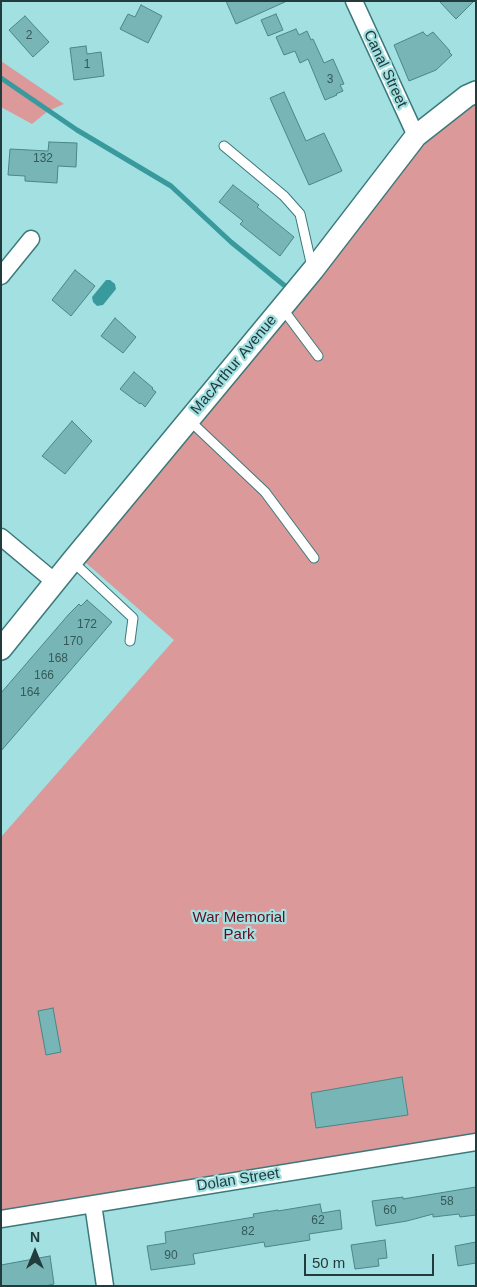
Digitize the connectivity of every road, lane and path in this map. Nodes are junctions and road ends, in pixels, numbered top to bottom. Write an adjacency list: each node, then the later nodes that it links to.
1 (354, 1): 3 (street, Canal Street)
2 (476, 92): 3 (street, MacArthur Avenue)
3 (416, 136): 6 (street, MacArthur Avenue)
4 (224, 146): 6 (lane)
5 (31, 239): 7 (street)
6 (313, 270): 8 (street, MacArthur Avenue)
7 (1, 276)
8 (282, 308): 9 (lane); 10 (street, MacArthur Avenue)
9 (318, 356)
10 (188, 420): 12 (lane); 13 (street, MacArthur Avenue)
11 (1, 537): 14 (street)
12 (314, 558)
13 (72, 561): 14 (street, MacArthur Avenue); 15 (lane)
14 (55, 582): 16 (street, MacArthur Avenue)
15 (130, 641)
16 (1, 649)
17 (476, 1142): 18 (street, Dolan Street)
18 (93, 1204): 19 (street, Dolan Street); 20 (street)
19 (1, 1219)
20 (104, 1286)

